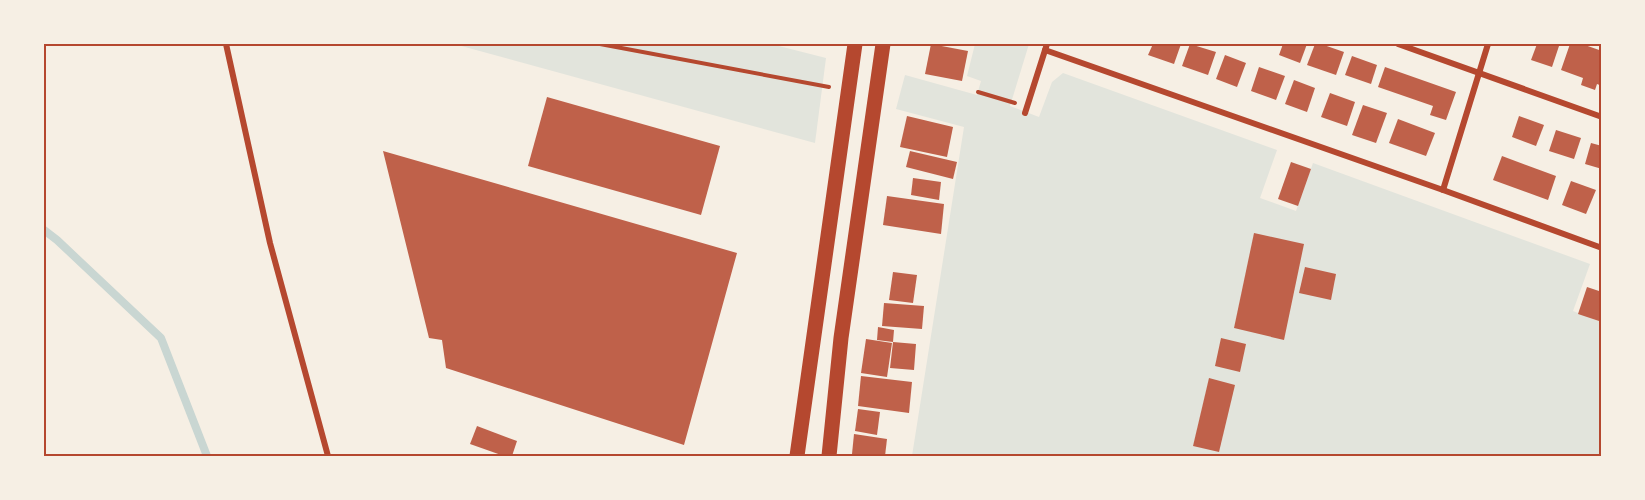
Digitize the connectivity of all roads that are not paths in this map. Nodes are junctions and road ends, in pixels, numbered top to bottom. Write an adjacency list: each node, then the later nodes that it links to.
1 (226, 44): 12 (street)
2 (855, 44): 13 (main road)
3 (883, 44): 14 (main road)
4 (1398, 44): 7 (street)
5 (1488, 44): 7 (street)
6 (1046, 47): 8 (street); 10 (street)
7 (1479, 73): 9 (street); 10 (street)
8 (1026, 110)
9 (1602, 117)
10 (1443, 190): 11 (street)
11 (1602, 248)
12 (328, 456)
13 (797, 456)
14 (829, 456)

